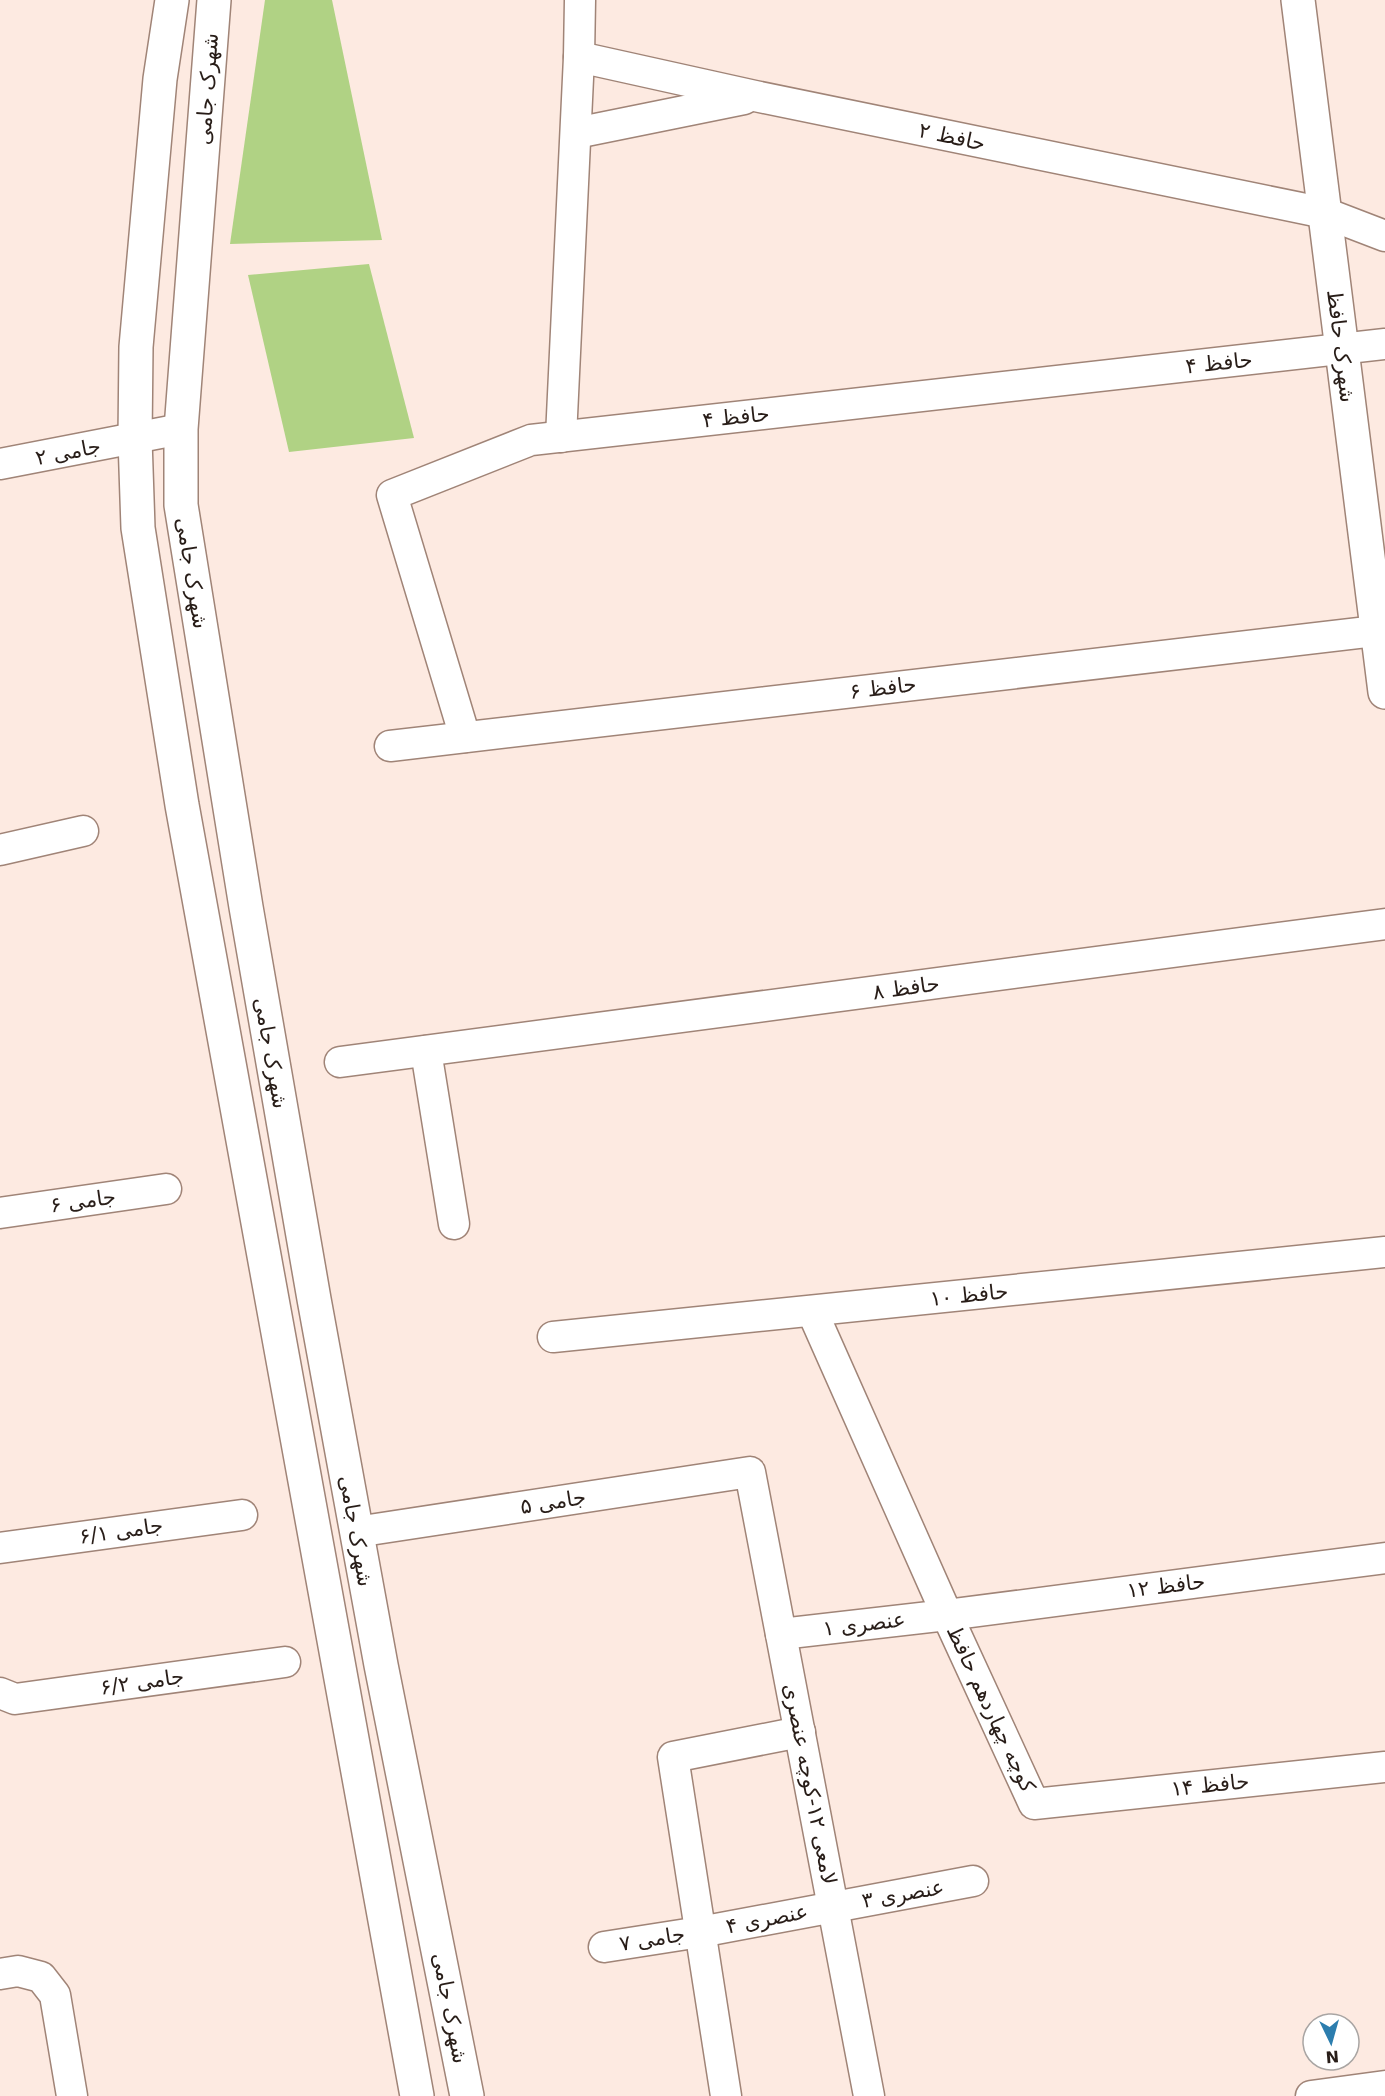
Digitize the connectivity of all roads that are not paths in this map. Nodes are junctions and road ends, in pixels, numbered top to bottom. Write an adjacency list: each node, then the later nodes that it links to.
1 (172, 0): 14 (street, شهرک جامی)
2 (214, 0): 12 (street, شهرک جامی)
3 (580, 0): 5 (street)
4 (1298, 0): 8 (street, شهرک حافظ)
5 (579, 57): 6 (street, حافظ ۲); 7 (street)
6 (755, 96): 7 (street); 8 (street, حافظ ۲)
7 (576, 133): 13 (street)
8 (1325, 213): 9 (street, حافظ ۲); 11 (street, شهرک حافظ)
9 (1385, 236)
10 (1385, 344): 11 (street, حافظ ۴)
11 (1342, 349): 13 (street, حافظ ۴); 16 (street, شهرک حافظ)
12 (181, 429): 14 (street, ۲ جامی); 33 (street, شهرک جامی)
13 (561, 436): 18 (street, حافظ ۴)
14 (135, 439): 15 (street, ۲ جامی); 50 (street, شهرک جامی)
15 (0, 464)
16 (1381, 630): 17 (street, شهرک حافظ); 18 (street, حافظ ۶)
17 (1385, 692)
18 (465, 737): 19 (street, حافظ ۶)
19 (390, 746)
20 (83, 831): 21 (street)
21 (0, 850)
22 (1385, 924): 23 (street, حافظ ۸)
23 (426, 1051): 24 (street, حافظ ۸); 27 (street)
24 (340, 1062)
25 (166, 1189): 26 (street, ۶ جامی)
26 (0, 1213)
27 (454, 1224)
28 (1385, 1252): 29 (street, حافظ ۱۰)
29 (812, 1311): 30 (street, حافظ ۱۰); 36 (street, کوچه چهاردهم حافظ)
30 (553, 1337)
31 (750, 1472): 33 (street, ۵ جامی); 37 (street, لامعی ۱۲-کوچه عنصری)
32 (242, 1515): 34 (street, ۶/۱ جامی)
33 (356, 1532): 51 (street, شهرک جامی)
34 (0, 1548)
35 (1385, 1558): 36 (street, حافظ ۱۲)
36 (947, 1615): 37 (street, ۱ عنصری); 42 (street, کوچه چهاردهم حافظ)
37 (781, 1634): 40 (street, لامعی ۱۲-کوچه عنصری)
38 (285, 1662): 39 (street, ۶/۲ جامی)
39 (0, 1693)
40 (800, 1732): 44 (street, لامعی ۱۲-کوچه عنصری); 45 (street)
41 (1385, 1767): 42 (street, حافظ ۱۴)
42 (1034, 1804)
43 (973, 1881): 44 (street, ۳ عنصری)
44 (833, 1906): 45 (street, ۴ عنصری); 53 (street, لامعی ۱۲-کوچه عنصری)
45 (700, 1932): 46 (street, ۷ جامی); 52 (street)
46 (604, 1947)
47 (0, 1974): 49 (street)
48 (1385, 2086): 54 (street)
49 (72, 2096)
50 (417, 2096)
51 (467, 2096)
52 (726, 2096)
53 (870, 2096)
54 (1311, 2096)

